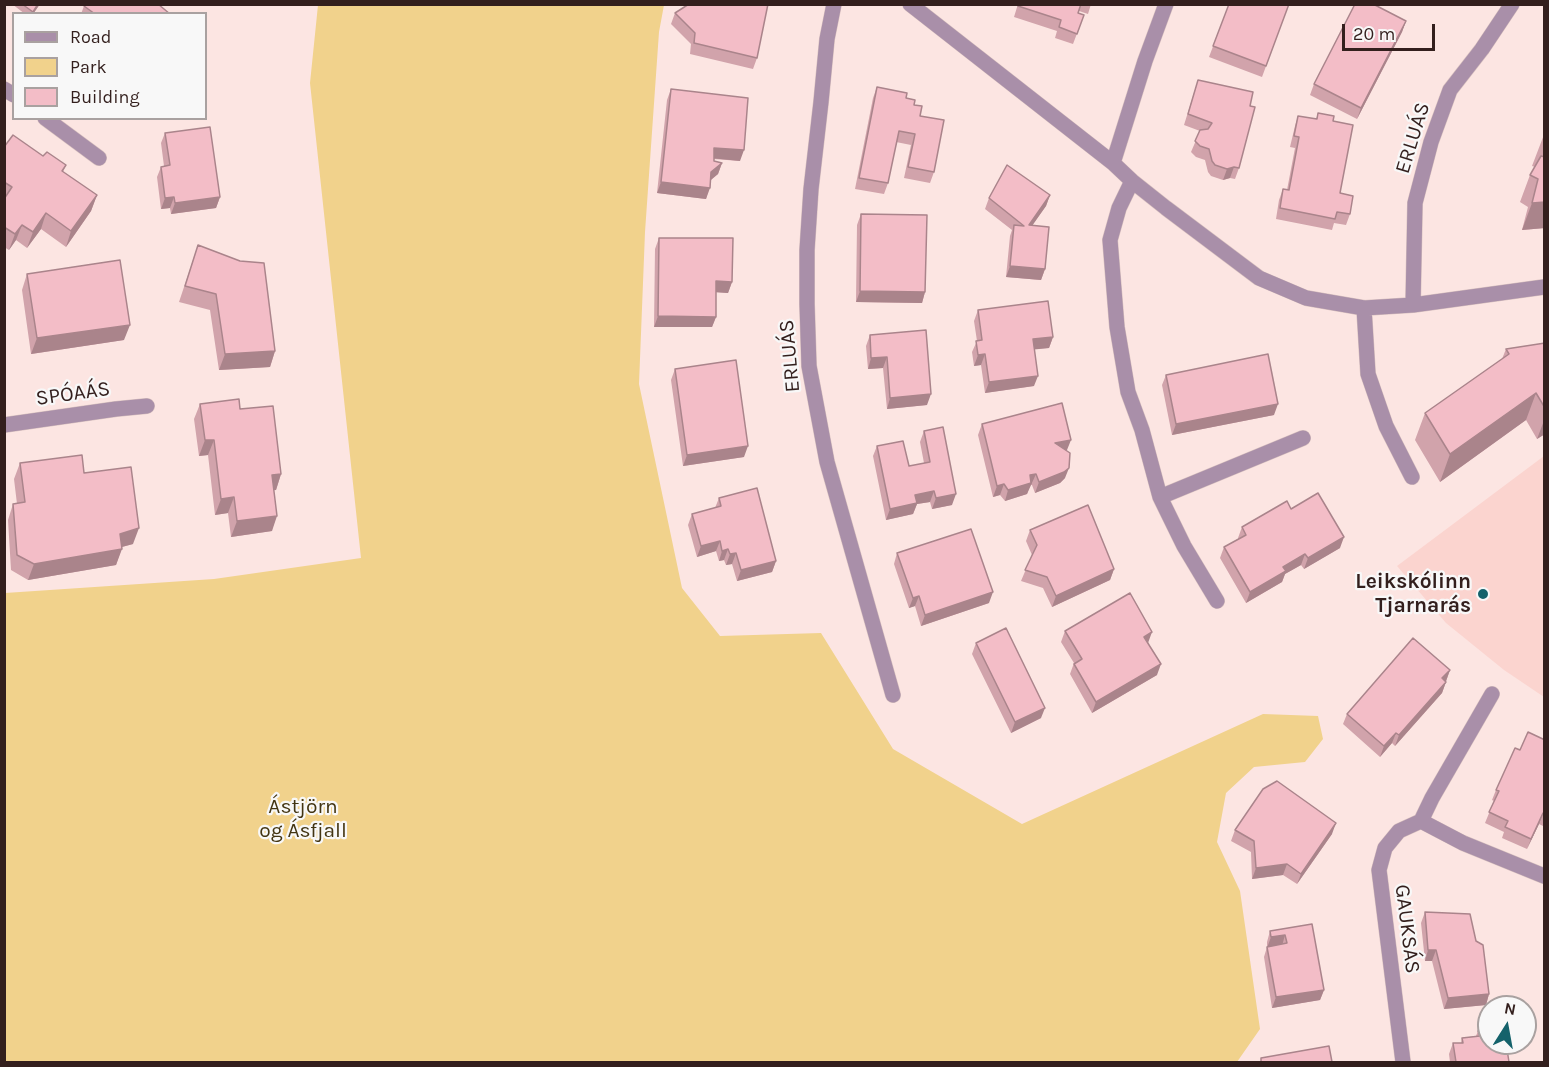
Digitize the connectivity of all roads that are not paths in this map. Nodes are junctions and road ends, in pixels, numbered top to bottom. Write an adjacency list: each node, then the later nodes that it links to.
1 (834, 4): 19 (street, ERLUÁS)
2 (910, 4): 7 (street)
3 (1166, 4): 7 (street)
4 (1512, 4): 10 (street, ERLUÁS)
5 (48, 120): 6 (street)
6 (99, 158)
7 (1113, 163): 8 (street)
8 (1132, 181): 11 (street); 16 (street)
9 (1545, 287): 10 (street)
10 (1413, 304): 11 (street)
11 (1364, 308): 15 (street)
12 (147, 406): 13 (street, SPÓAÁS)
13 (4, 425)
14 (1303, 438): 16 (street)
15 (1412, 477)
16 (1160, 498): 17 (street)
17 (1217, 601)
18 (1492, 694): 20 (street)
19 (893, 695)
20 (1421, 821): 21 (street); 22 (street, GAUKSÁS)
21 (1545, 876)
22 (1403, 1062)

